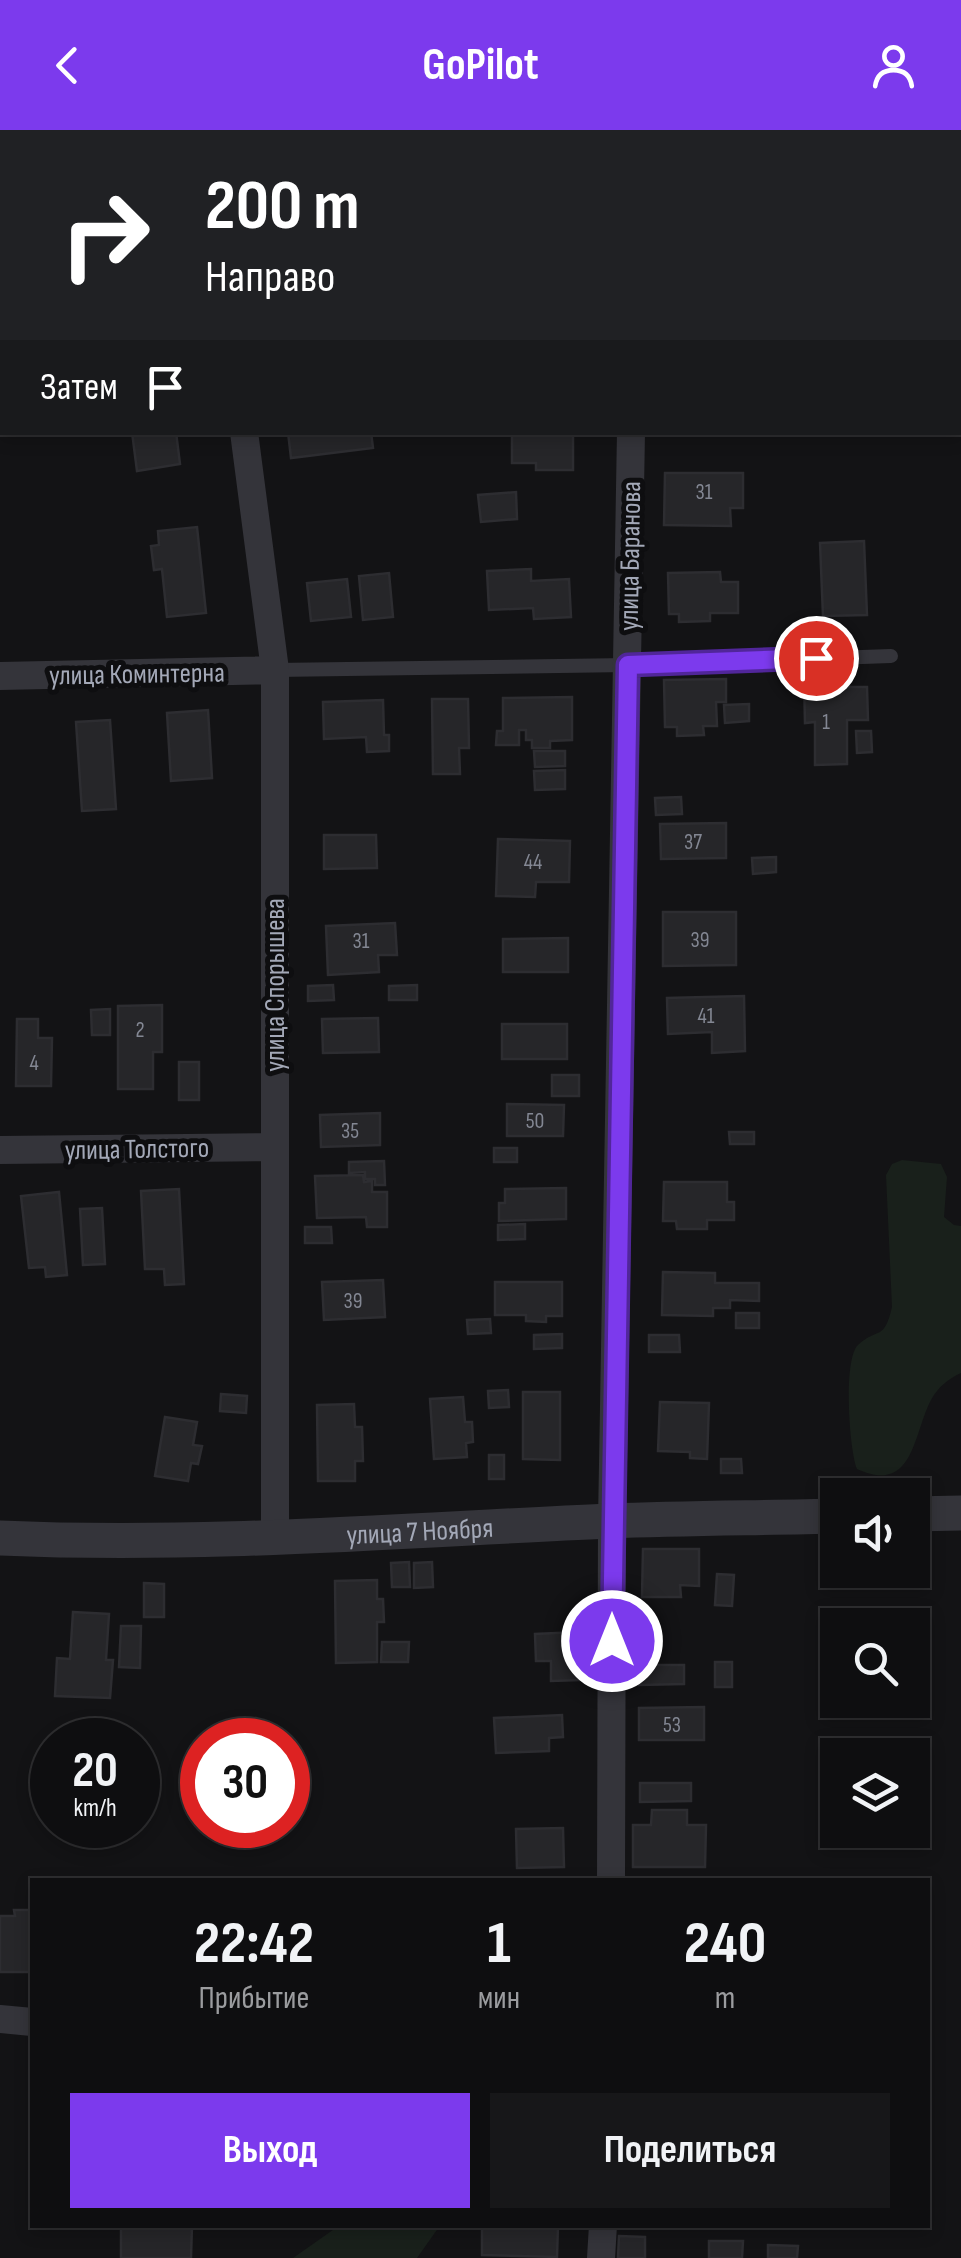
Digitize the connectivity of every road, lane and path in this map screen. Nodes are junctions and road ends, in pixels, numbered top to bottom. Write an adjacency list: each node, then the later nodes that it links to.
1 (244, 435): 5 (street, улица Спорышева)
2 (631, 435): 4 (street, улица Баранова)
3 (890, 656): 4 (lane)
4 (628, 665): 5 (lane); 12 (street, улица Баранова)
5 (275, 670): 6 (street, улица Коминтерна); 7 (street, улица Спорышева)
6 (0, 676)
7 (273, 1146): 8 (street, улица Толстого); 14 (street, улица Спорышева)
8 (0, 1150)
9 (961, 1513): 10 (street)
10 (930, 1514)
11 (820, 1516): 12 (street, улица 7 Ноября)
12 (612, 1521): 14 (street, улица 7 Ноября); 15 (street, улица Баранова)
13 (0, 1538): 14 (street, улица 7 Ноября)
14 (275, 1539)
15 (612, 1878)
16 (0, 2019): 17 (street)
17 (30, 2022)
18 (602, 2228): 19 (street)
19 (601, 2258)

